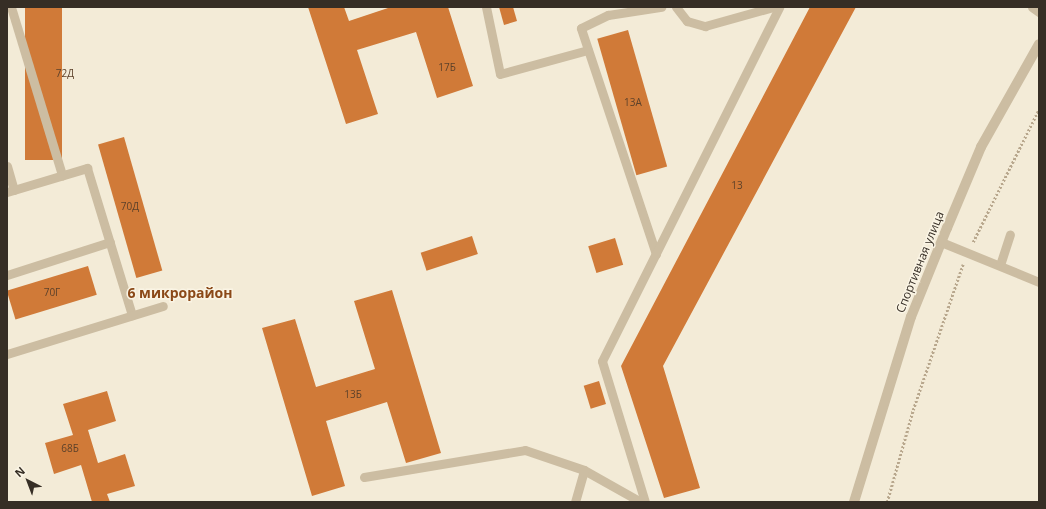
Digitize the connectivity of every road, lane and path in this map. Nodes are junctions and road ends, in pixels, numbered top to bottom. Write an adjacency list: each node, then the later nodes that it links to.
1 (11, 7): 13 (lane)
2 (486, 7): 10 (lane)
3 (661, 7): 10 (lane)
4 (676, 7): 5 (lane)
5 (773, 7)
6 (779, 7): 19 (lane)
7 (1032, 7): 8 (lane)
8 (1039, 12)
9 (1039, 44): 17 (street, Спортивная улица)
10 (588, 50): 19 (lane)
11 (1039, 109): 18 (path)
12 (7, 166): 14 (lane)
13 (62, 175): 14 (lane); 16 (lane)
14 (11, 191)
15 (1010, 235): 20 (lane)
16 (110, 242): 21 (lane); 24 (lane)
17 (942, 242): 18 (lane); 31 (street, Спортивная улица)
18 (967, 253): 20 (lane); 32 (path)
19 (656, 254): 30 (lane)
20 (1000, 265): 22 (lane)
21 (7, 275)
22 (1039, 282)
23 (163, 306): 24 (lane)
24 (132, 315): 25 (lane)
25 (7, 354)
26 (584, 470): 27 (lane); 28 (lane); 29 (lane)
27 (364, 477)
28 (575, 502)
29 (641, 502)
30 (645, 502)
31 (854, 502)
32 (887, 502)

